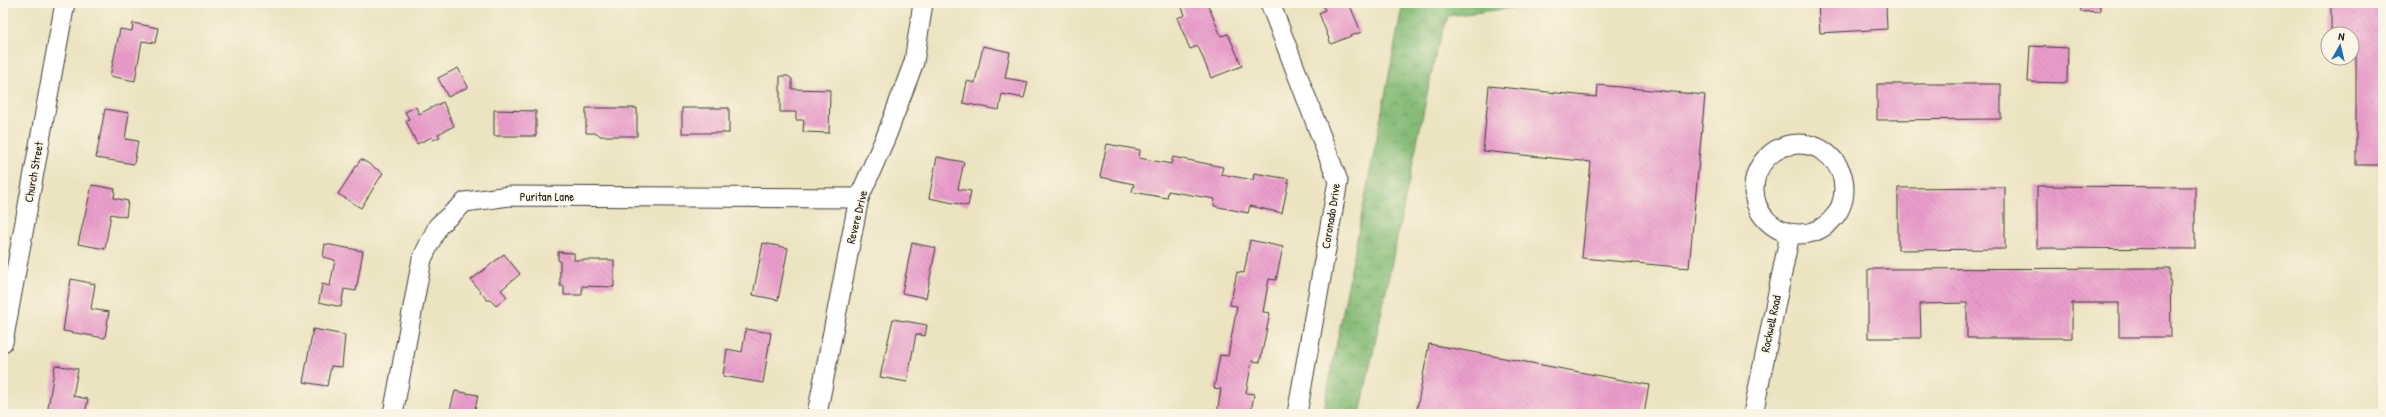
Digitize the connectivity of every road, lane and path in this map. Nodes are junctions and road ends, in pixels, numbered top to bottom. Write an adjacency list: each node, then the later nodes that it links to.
1 (65, 3): 6 (street, Church Street)
2 (924, 3): 4 (street, Revere Drive)
3 (1270, 3): 9 (street, Coronado Drive)
4 (859, 198): 7 (street, Puritan Lane); 8 (street, Revere Drive)
5 (1790, 234): 5 (street); 10 (street, Rockwell Road)
6 (3, 342)
7 (393, 414)
8 (817, 414)
9 (1297, 414)
10 (1754, 414)

